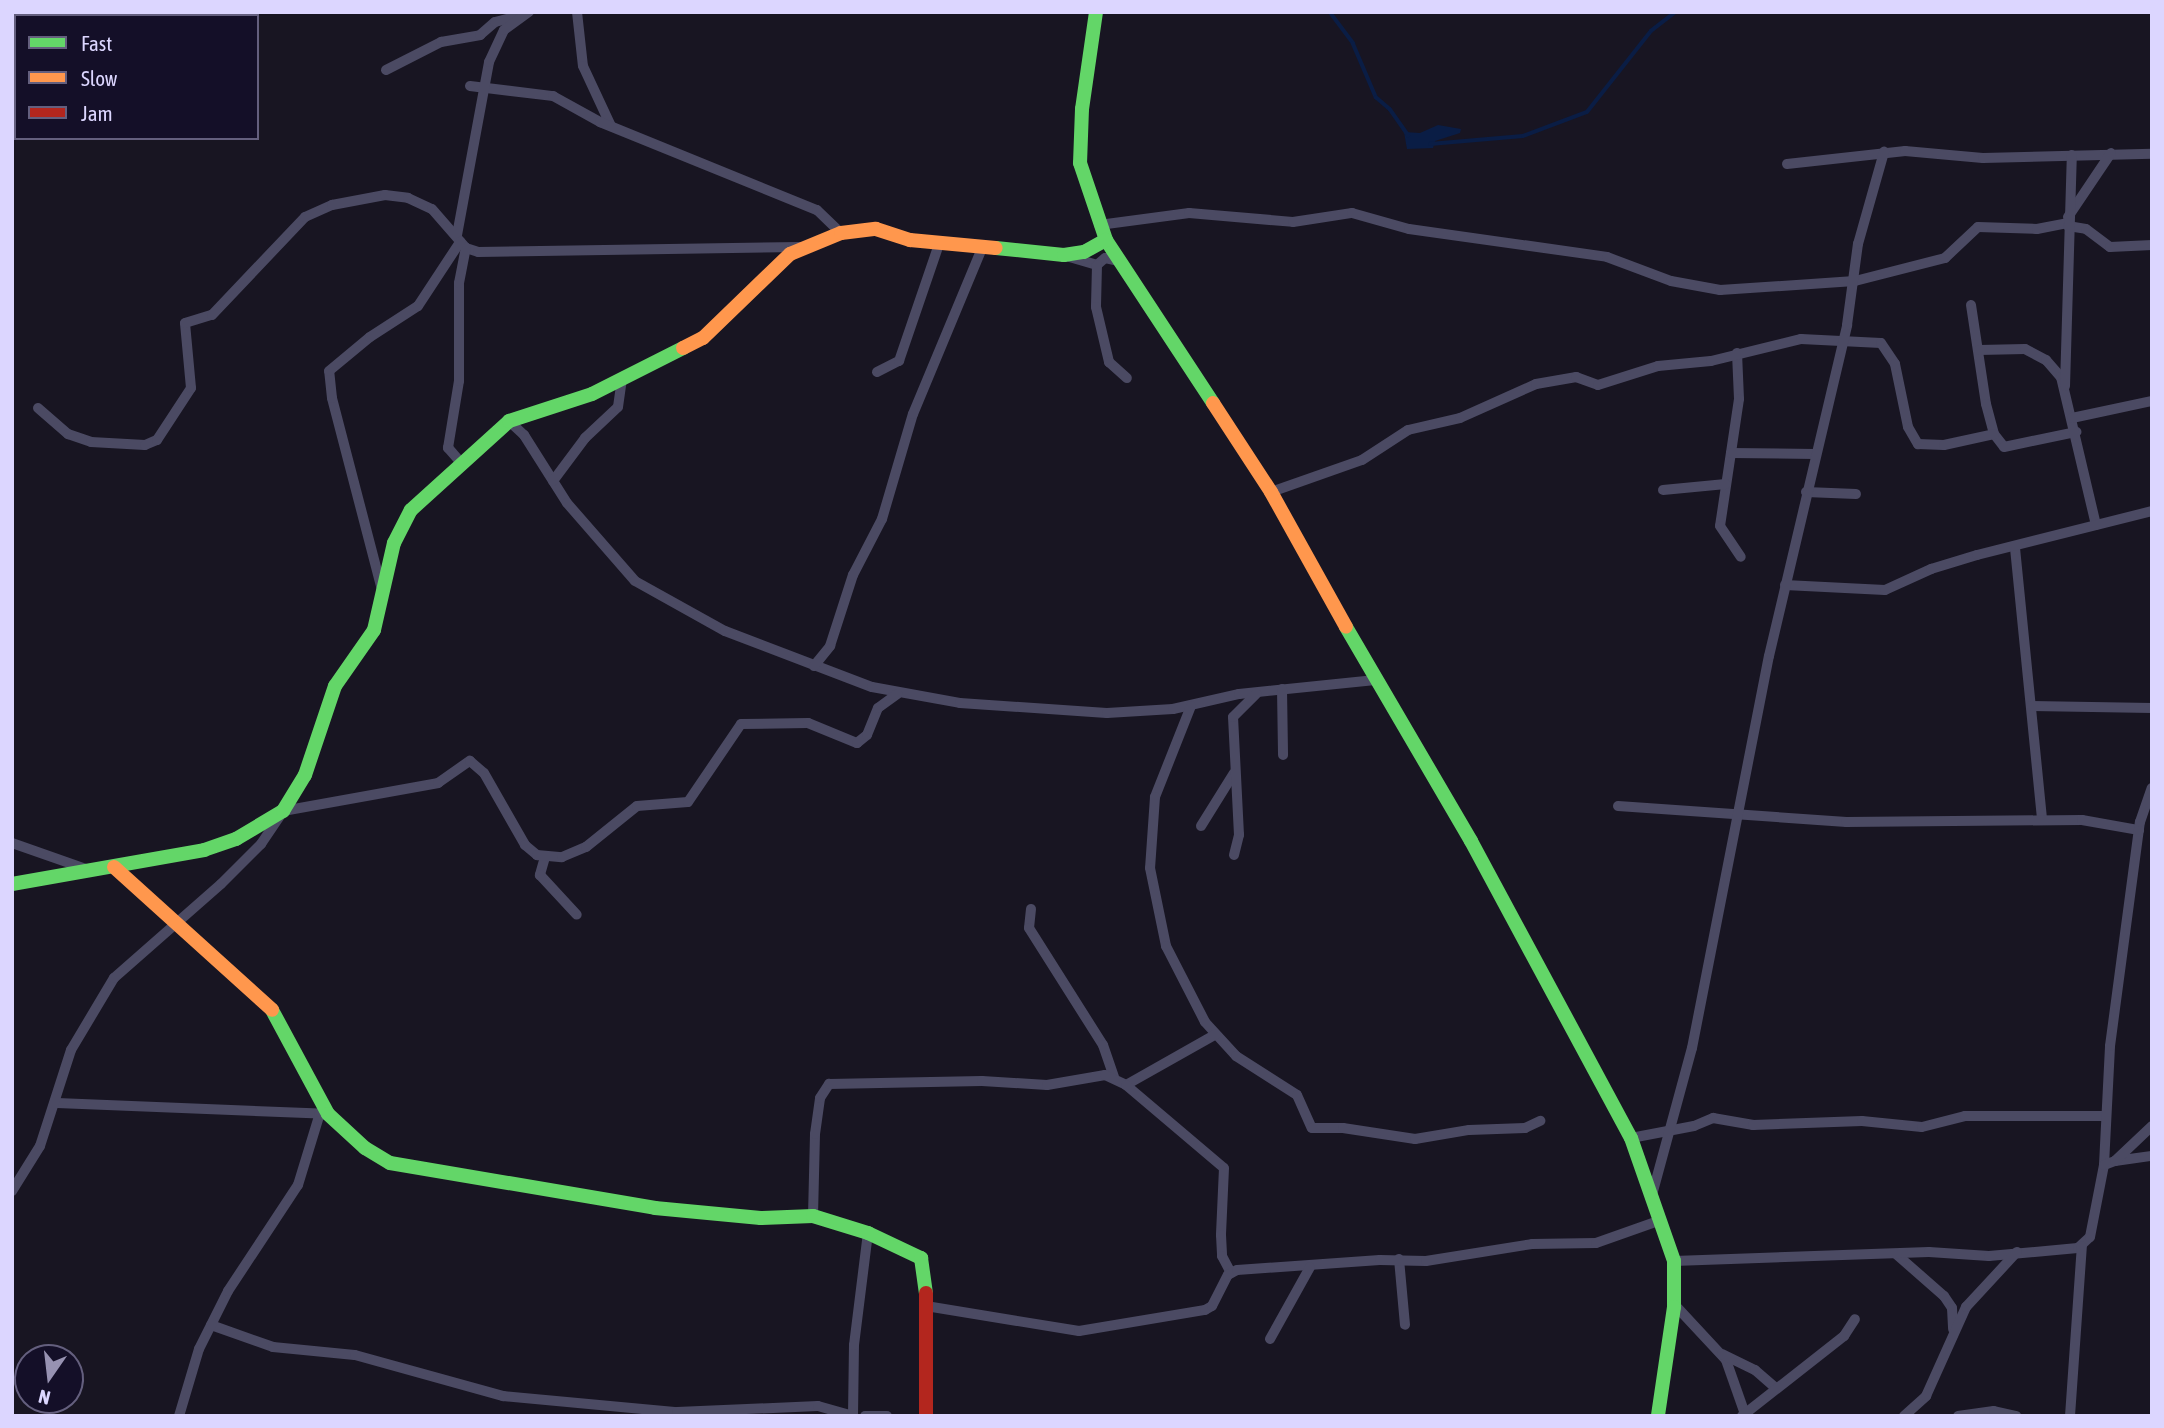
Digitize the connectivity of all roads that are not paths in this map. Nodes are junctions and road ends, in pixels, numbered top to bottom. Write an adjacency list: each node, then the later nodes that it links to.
1 (576, 12): 7 (street)
2 (1096, 12): 14 (street)
3 (527, 13): 4 (street); 6 (street)
4 (386, 70)
5 (470, 86): 6 (street)
6 (483, 87): 7 (street); 17 (street)
7 (611, 126): 15 (street)
8 (1884, 152): 11 (street); 12 (street); 25 (street)
9 (2111, 153): 10 (street); 11 (street); 13 (street)
10 (2152, 154)
11 (2072, 155): 13 (street)
12 (1787, 164)
13 (2068, 222): 19 (street); 25 (street); 33 (street)
14 (1100, 225): 16 (street); 25 (street)
15 (841, 233): 18 (street); 20 (street)
16 (1106, 240): 22 (street); 23 (street)
17 (461, 242): 20 (street); 35 (street); 42 (street); 54 (street)
18 (939, 244): 21 (street); 30 (street)
19 (2152, 245)
20 (805, 247): 32 (street)
21 (982, 248): 22 (street); 55 (street)
22 (1064, 255): 24 (street)
23 (1119, 261): 24 (street); 46 (street)
24 (1097, 265): 31 (street)
25 (1855, 281): 27 (street)
26 (1971, 305): 28 (street)
27 (1842, 342): 29 (street); 39 (street); 41 (street)
28 (1979, 350): 33 (street); 39 (street)
29 (1737, 353): 40 (street); 46 (street)
30 (877, 372)
31 (1127, 378)
32 (622, 379): 37 (street); 43 (street)
33 (2065, 386): 36 (street)
34 (2152, 401): 36 (street)
35 (38, 408)
36 (2072, 418): 38 (street)
37 (509, 421): 42 (street); 43 (street)
38 (2076, 432): 39 (street); 50 (street)
39 (1994, 434)
40 (1731, 453): 41 (street); 44 (street)
41 (1815, 454): 47 (street)
42 (463, 465): 54 (street)
43 (553, 481): 55 (street)
44 (1726, 484): 45 (street); 52 (street)
45 (1663, 491)
46 (1271, 492): 56 (street)
47 (1806, 492): 48 (street); 53 (street)
48 (1856, 494)
49 (2152, 511): 50 (street)
50 (2096, 525): 51 (street)
51 (2015, 548): 53 (street); 61 (street)
52 (1741, 557)
53 (1785, 585): 68 (street)
54 (383, 593): 67 (street)
55 (814, 666): 59 (street)
56 (1376, 680): 57 (street); 90 (street)
57 (1282, 690): 58 (street); 63 (street)
58 (1259, 692): 60 (street); 64 (street)
59 (897, 694): 60 (street); 74 (street)
60 (1191, 706): 81 (street)
61 (2031, 706): 62 (street); 69 (street)
62 (2152, 708)
63 (1283, 755)
64 (1234, 773): 70 (street); 73 (street)
65 (2152, 788): 71 (street)
66 (1618, 806): 68 (street)
67 (283, 811): 74 (street); 75 (street); 80 (street)
68 (1739, 814): 69 (street); 89 (street)
69 (2042, 819): 71 (street)
70 (1201, 826)
71 (2140, 830): 86 (street)
72 (12, 843): 76 (street)
73 (1234, 855)
74 (545, 857): 79 (street)
75 (114, 867): 76 (street); 80 (street)
76 (92, 871): 77 (street)
77 (12, 884)
78 (1031, 909): 82 (street)
79 (577, 915)
80 (176, 923): 84 (street); 85 (street)
81 (1216, 1034): 83 (street); 87 (street)
82 (1114, 1077): 83 (street); 96 (street)
83 (1126, 1085): 105 (street)
84 (57, 1102): 85 (street); 94 (street)
85 (324, 1114): 96 (street); 109 (street)
86 (2104, 1116): 89 (street); 93 (street)
87 (1540, 1121)
88 (2152, 1126): 92 (street)
89 (1669, 1129): 90 (street); 95 (street)
90 (1631, 1138): 95 (street)
91 (2152, 1156): 92 (street)
92 (2115, 1161): 93 (street)
93 (2104, 1165): 99 (street)
94 (12, 1191)
95 (1652, 1195): 97 (street)
96 (813, 1216): 98 (street)
97 (1661, 1220): 102 (street); 103 (street)
98 (869, 1233): 107 (street); 118 (street)
99 (2082, 1247): 100 (street); 127 (street)
100 (2017, 1252): 101 (street); 111 (street)
101 (1896, 1254): 103 (street); 111 (street)
102 (1399, 1259): 104 (street); 110 (street)
103 (1674, 1261): 106 (street)
104 (1310, 1267): 105 (street); 112 (street)
105 (1231, 1273): 107 (street)
106 (1674, 1304): 113 (street); 122 (street)
107 (926, 1306): 121 (street)
108 (1855, 1319): 114 (street)
109 (211, 1325): 117 (street); 118 (street)
110 (1405, 1325)
111 (1953, 1331): 115 (street)
112 (1270, 1339)
113 (1720, 1353): 114 (street); 116 (street)
114 (1776, 1388): 116 (street)
115 (1920, 1404): 123 (street); 124 (street)
116 (1743, 1415)
117 (179, 1416)
118 (853, 1416)
119 (865, 1416): 120 (street)
120 (887, 1416)
121 (926, 1416)
122 (1658, 1416)
123 (1904, 1416)
124 (1911, 1416)
125 (1958, 1416): 126 (street)
126 (2016, 1416)
127 (2070, 1416)

